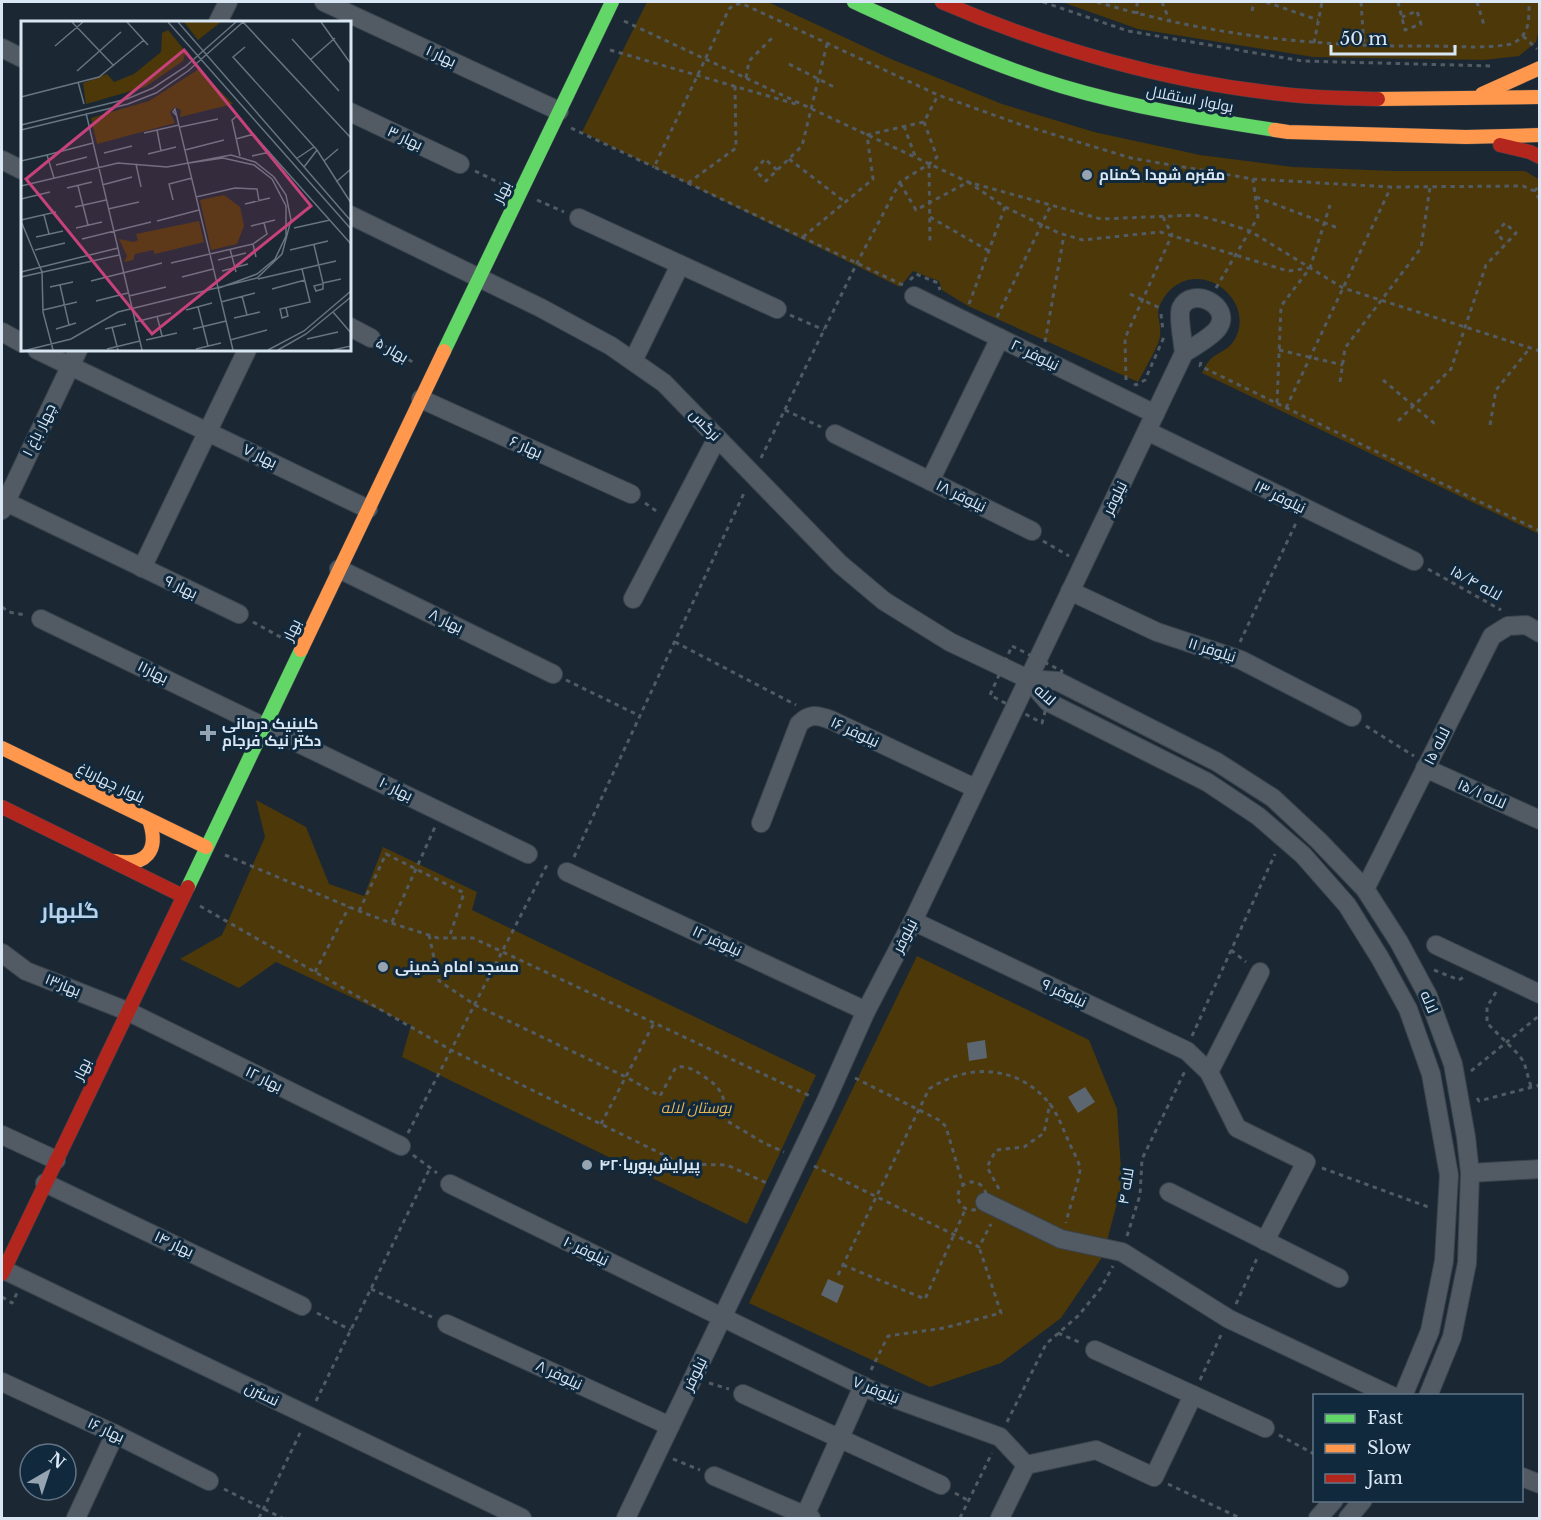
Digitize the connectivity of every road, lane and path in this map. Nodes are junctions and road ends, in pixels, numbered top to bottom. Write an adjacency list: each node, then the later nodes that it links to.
1 (228, 2): 21 (street)
2 (324, 2): 46 (street, بهار ۱)
3 (854, 2): 52 (street, بولوار استقلال)
4 (942, 2): 44 (street, بولوار استقلال)
5 (1043, 2): 35 (path)
6 (1097, 2): 18 (path)
7 (1137, 2): 18 (path)
8 (1162, 2): 22 (path)
9 (1254, 2): 17 (path)
10 (1266, 2): 20 (path)
11 (1322, 2): 20 (path)
12 (1361, 2): 29 (path)
13 (1398, 2): 19 (path)
14 (1477, 2): 23 (path)
15 (1529, 2): 24 (path)
16 (609, 7): 27 (street, بهار); 33 (path)
17 (1252, 11)
18 (1137, 14): 22 (path)
19 (1402, 17): 19 (path)
20 (1318, 20): 26 (path)
21 (218, 21)
22 (1170, 22): 26 (path)
23 (1484, 25)
24 (1522, 36): 29 (path); 31 (path)
25 (772, 38): 38 (path)
26 (1314, 43): 29 (path)
27 (591, 44): 37 (path); 46 (street, بهار)
28 (827, 45): 33 (path); 39 (path); 42 (path)
29 (1364, 46)
30 (2, 48): 32 (street)
31 (1539, 51)
32 (21, 58)
33 (705, 59): 37 (path); 38 (path)
34 (789, 64): 39 (path)
35 (1497, 66)
36 (1539, 68): 44 (street)
37 (697, 75): 40 (path); 59 (path)
38 (746, 78): 45 (path)
39 (818, 79): 41 (path); 45 (path)
40 (735, 86): 45 (path); 65 (path)
41 (834, 87)
42 (938, 95): 48 (path); 62 (path)
43 (1539, 97): 44 (street, بولوار استقلال)
44 (1465, 100)
45 (811, 108): 50 (path); 55 (path)
46 (557, 116): 59 (path); 95 (street, بهار)
47 (352, 119): 57 (street, بهار ۳)
48 (924, 122): 49 (path); 58 (path)
49 (904, 126): 50 (path); 53 (path)
50 (867, 135): 53 (path); 72 (path)
51 (1539, 135): 52 (street, بولوار استقلال)
52 (1466, 137): 54 (street)
53 (915, 157): 58 (path)
54 (1539, 157)
55 (789, 159): 61 (path); 72 (path)
56 (2, 160): 60 (street)
57 (460, 164)
58 (929, 164): 63 (path); 64 (path); 73 (path)
59 (654, 166): 65 (path)
60 (21, 170)
61 (777, 170): 61 (path)
62 (1253, 179): 67 (path); 70 (path)
63 (900, 182): 73 (path); 92 (path)
64 (968, 182): 73 (path); 74 (path); 76 (path)
65 (688, 183): 87 (path)
66 (1539, 186): 69 (path)
67 (1391, 187): 68 (path); 98 (path)
68 (1430, 187): 69 (path); 105 (path)
69 (1534, 192): 71 (path)
70 (1256, 197): 81 (path); 84 (path)
71 (1539, 200)
72 (845, 202): 87 (path)
73 (929, 202): 79 (path)
74 (1051, 205): 78 (path); 82 (path)
75 (1330, 205): 81 (path)
76 (1005, 207): 82 (path); 90 (path)
77 (351, 215): 95 (street, نرگس)
78 (1162, 216): 84 (path); 86 (path)
79 (930, 217): 88 (path); 90 (path)
80 (579, 218): 93 (street)
81 (1324, 223): 83 (path); 94 (path)
82 (1041, 224): 85 (path); 109 (path)
83 (1338, 228)
84 (1250, 231): 91 (path); 94 (path)
85 (1065, 234): 86 (path); 115 (path)
86 (1172, 235): 91 (path); 103 (path)
87 (803, 237): 92 (path)
88 (930, 243)
89 (1506, 243): 89 (path); 111 (path)
90 (989, 251): 106 (path)
91 (1235, 255): 94 (path); 97 (path)
92 (857, 263): 99 (path); 112 (path)
93 (680, 264): 107 (street); 125 (street)
94 (1310, 268): 98 (path); 117 (path)
95 (479, 277): 125 (street, نرگس); 127 (street, بهار)
96 (1207, 284): 97 (path)
97 (1216, 288): 101 (path)
98 (1343, 288): 105 (path); 124 (path)
99 (942, 293)
100 (1130, 294): 103 (path)
101 (1222, 294)
102 (914, 296): 114 (street, نیلوفر ۲۰)
103 (1143, 300): 108 (path); 108 (path)
104 (1166, 300): 108 (path)
105 (1381, 300): 111 (path); 126 (path)
106 (960, 302)
107 (777, 309): 112 (path)
108 (1162, 309)
109 (987, 315)
110 (351, 328): 113 (street, بهار ۵)
111 (1465, 328): 116 (path); 132 (path)
112 (824, 330): 134 (path)
113 (371, 338): 127 (path, بهار ۵)
114 (1000, 338): 135 (street, نیلوفر ۲۰); 144 (street)
115 (1036, 338)
116 (1530, 348): 120 (path); 138 (path)
117 (1279, 350): 124 (path); 131 (path)
118 (42, 351): 123 (street, بهار ۷)
119 (247, 351): 140 (street)
120 (1539, 351)
121 (1184, 353): 135 (street, نیلوفر)
122 (1205, 355): 131 (path)
123 (74, 357): 140 (street, بهار ۷); 146 (street, چهار باغ ۱)
124 (1310, 357): 126 (path); 133 (path)
125 (633, 361): 142 (street, نرگس)
126 (1342, 365): 129 (path)
127 (433, 374): 130 (street, بهار)
128 (1383, 380): 132 (path)
129 (1340, 382)
130 (421, 399): 145 (street, بهار ۶); 147 (street, بهار)
131 (1277, 404): 133 (path)
132 (1413, 406): 136 (path); 137 (path)
133 (1286, 408): 151 (path)
134 (785, 410): 141 (path); 143 (path)
135 (1155, 414): 139 (street, نیلوفر)
136 (1398, 421)
137 (1435, 424)
138 (1490, 425)
139 (1147, 431): 148 (street, نیلوفر ۱۳); 153 (street, نیلوفر)
140 (208, 432): 147 (street, بهار ۷); 154 (street)
141 (835, 434): 144 (street, نیلوفر ۱۸)
142 (717, 438): 143 (street, نرگس); 149 (street)
143 (753, 474): 162 (path); 166 (street, نرگس)
144 (930, 481): 150 (street, نیلوفر ۱۸)
145 (631, 495): 149 (path)
146 (3, 504): 154 (street, بهار ۹)
147 (368, 508): 155 (street, بهار)
148 (1304, 508): 152 (street, نیلوفر ۱۳); 164 (path)
149 (673, 522): 157 (street)
150 (1032, 531): 153 (path)
151 (1539, 531)
152 (1414, 561): 161 (path, لاله ۱۵/۴)
153 (1083, 564): 156 (street, نیلوفر)
154 (142, 568): 159 (street, بهار ۹)
155 (339, 569): 163 (street, بهار); 165 (street, بهار ۸)
156 (1070, 591): 164 (street, نیلوفر ۱۱); 166 (street, نیلوفر)
157 (633, 599)
158 (2, 607): 160 (path)
159 (239, 614): 163 (path)
160 (41, 618): 170 (street, بهار۱۱)
161 (1533, 629): 172 (street, لاله ۱۵)
162 (675, 642): 167 (path); 168 (path)
163 (302, 648): 170 (street, بهار)
164 (1233, 657): 169 (street, نیلوفر ۱۱)
165 (553, 674): 168 (path)
166 (1028, 680): 173 (street, نیلوفر); 179 (street, لاله); 185 (street, لاله)
167 (813, 714): 173 (street, نیلوفر ۱۶); 178 (street, نیلوفر ۱۶)
168 (640, 716): 184 (path)
169 (1352, 717): 172 (path)
170 (265, 725): 175 (street, بهار ۱۰); 180 (street, بهار)
171 (2, 748): 176 (street, بلوار چهارباغ)
172 (1425, 768): 177 (street, لاله ۱۵/۱); 185 (street, لاله ۱۵)
173 (975, 788): 189 (street, نیلوفر)
174 (2, 807): 182 (street)
175 (442, 812): 181 (street, بهار ۱۰); 183 (path)
176 (149, 820): 180 (street, بلوار چهارباغ); 182 (street)
177 (1539, 820)
178 (761, 823)
179 (1282, 838): 209 (path, لاله ۴); 237 (street, لاله)
180 (206, 847): 186 (street, بهار); 187 (path)
181 (528, 854)
182 (114, 861): 186 (street)
183 (417, 870): 188 (path); 190 (path); 192 (path)
184 (567, 872): 194 (path); 204 (street, نیلوفر ۱۲)
185 (1365, 889): 228 (street, لاله)
186 (183, 896): 198 (path); 203 (street, بهار)
187 (349, 907): 188 (path); 198 (path)
188 (359, 911): 190 (path)
189 (913, 921): 204 (street, نیلوفر); 209 (street, نیلوفر ۹)
190 (392, 923): 191 (path)
191 (429, 935): 192 (path); 202 (path)
192 (449, 938): 194 (path)
193 (1436, 945): 201 (street)
194 (502, 951): 202 (path); 206 (path)
195 (2, 953): 203 (street, بهار۱۳)
196 (1434, 970): 199 (path)
197 (1260, 972): 212 (street)
198 (314, 973): 208 (path)
199 (1438, 980)
200 (1499, 988): 207 (path)
201 (1539, 994)
202 (475, 1005): 208 (path); 213 (path)
203 (128, 1011): 222 (street, بهار ۱۲); 224 (street, بهار)
204 (866, 1011): 211 (street, نیلوفر)
205 (1539, 1015): 207 (path)
206 (654, 1023): 213 (path); 217 (path)
207 (1506, 1042): 210 (path); 215 (path)
208 (451, 1050): 220 (path); 222 (path)
209 (1186, 1051): 212 (street, نیلوفر ۹); 242 (path, لاله ۴)
210 (1466, 1063)
211 (840, 1071): 217 (street, نیلوفر); 219 (path)
212 (1209, 1072): 225 (street)
213 (626, 1077): 220 (path); 223 (path)
214 (1539, 1085): 215 (path)
215 (1531, 1088): 216 (path)
216 (1475, 1092)
217 (825, 1103): 223 (street, نیلوفر)
218 (1050, 1103): 219 (path); 235 (path); 239 (path)
219 (918, 1110): 231 (path); 234 (path)
220 (601, 1124): 232 (path)
221 (2, 1135): 224 (street)
222 (401, 1146): 226 (path)
223 (798, 1158): 232 (street, نیلوفر); 234 (path)
224 (56, 1160): 229 (street, بهار)
225 (1306, 1162): 237 (path); 240 (street)
226 (430, 1168): 230 (path); 247 (path)
227 (1539, 1169): 228 (street)
228 (1470, 1173): 260 (street, لاله)
229 (45, 1183): 244 (street, بهار); 248 (street, بهار ۱۴)
230 (450, 1184): 249 (street, نیلوفر ۱۰)
231 (963, 1185)
232 (783, 1190): 249 (street, نیلوفر)
233 (1169, 1192): 240 (street)
234 (876, 1197): 238 (path); 243 (path)
235 (992, 1206): 239 (street); 241 (path)
236 (966, 1208): 238 (path)
237 (1447, 1214): 259 (street, لاله)
238 (954, 1235): 241 (path); 243 (path)
239 (1062, 1239): 242 (street)
240 (1265, 1241): 246 (street)
241 (979, 1247): 256 (path)
242 (1122, 1252): 252 (path, لاله ۴); 258 (street)
243 (843, 1265): 245 (path)
244 (2, 1271): 262 (street, نسترن)
245 (838, 1275)
246 (1339, 1278)
247 (371, 1288): 250 (path); 251 (path)
248 (302, 1306): 251 (path)
249 (722, 1318): 254 (street, نیلوفر); 256 (street, نیلوفر ۷)
250 (447, 1324): 263 (street, نیلوفر ۸)
251 (351, 1330): 262 (path)
252 (1058, 1333): 253 (path); 266 (path, لاله ۴)
253 (1095, 1350): 261 (street)
254 (693, 1378): 257 (path); 263 (street, نیلوفر)
255 (2, 1382): 265 (street, بهار ۱۶)
256 (863, 1386): 266 (street, نیلوفر ۷); 267 (street)
257 (743, 1394): 267 (street)
258 (1390, 1394)
259 (1403, 1394)
260 (1428, 1394)
261 (1193, 1395): 264 (street); 272 (street)
262 (308, 1416): 279 (path); 283 (street, نسترن)
263 (670, 1426): 268 (street, نیلوفر)
264 (1265, 1428): 269 (path)
265 (115, 1434): 274 (street, بهار ۱۶); 280 (street)
266 (1000, 1437): 270 (street, نیلوفر ۷); 286 (path, لاله ۴)
267 (840, 1438): 276 (street); 285 (street)
268 (657, 1452): 271 (path); 284 (street, نیلوفر)
269 (1313, 1453)
270 (1026, 1466): 272 (street); 287 (street)
271 (714, 1476): 285 (street)
272 (1154, 1477): 288 (path)
273 (1523, 1478): 275 (street)
274 (209, 1481): 279 (path)
275 (1539, 1484)
276 (941, 1485)
277 (1332, 1502): 289 (street)
278 (1362, 1502): 290 (street)
279 (263, 1510): 281 (path); 282 (path)
280 (76, 1518)
281 (259, 1518)
282 (282, 1518)
283 (522, 1518)
284 (626, 1518)
285 (807, 1518)
286 (960, 1518)
287 (1000, 1518)
288 (1240, 1518)
289 (1318, 1518)
290 (1348, 1518)

